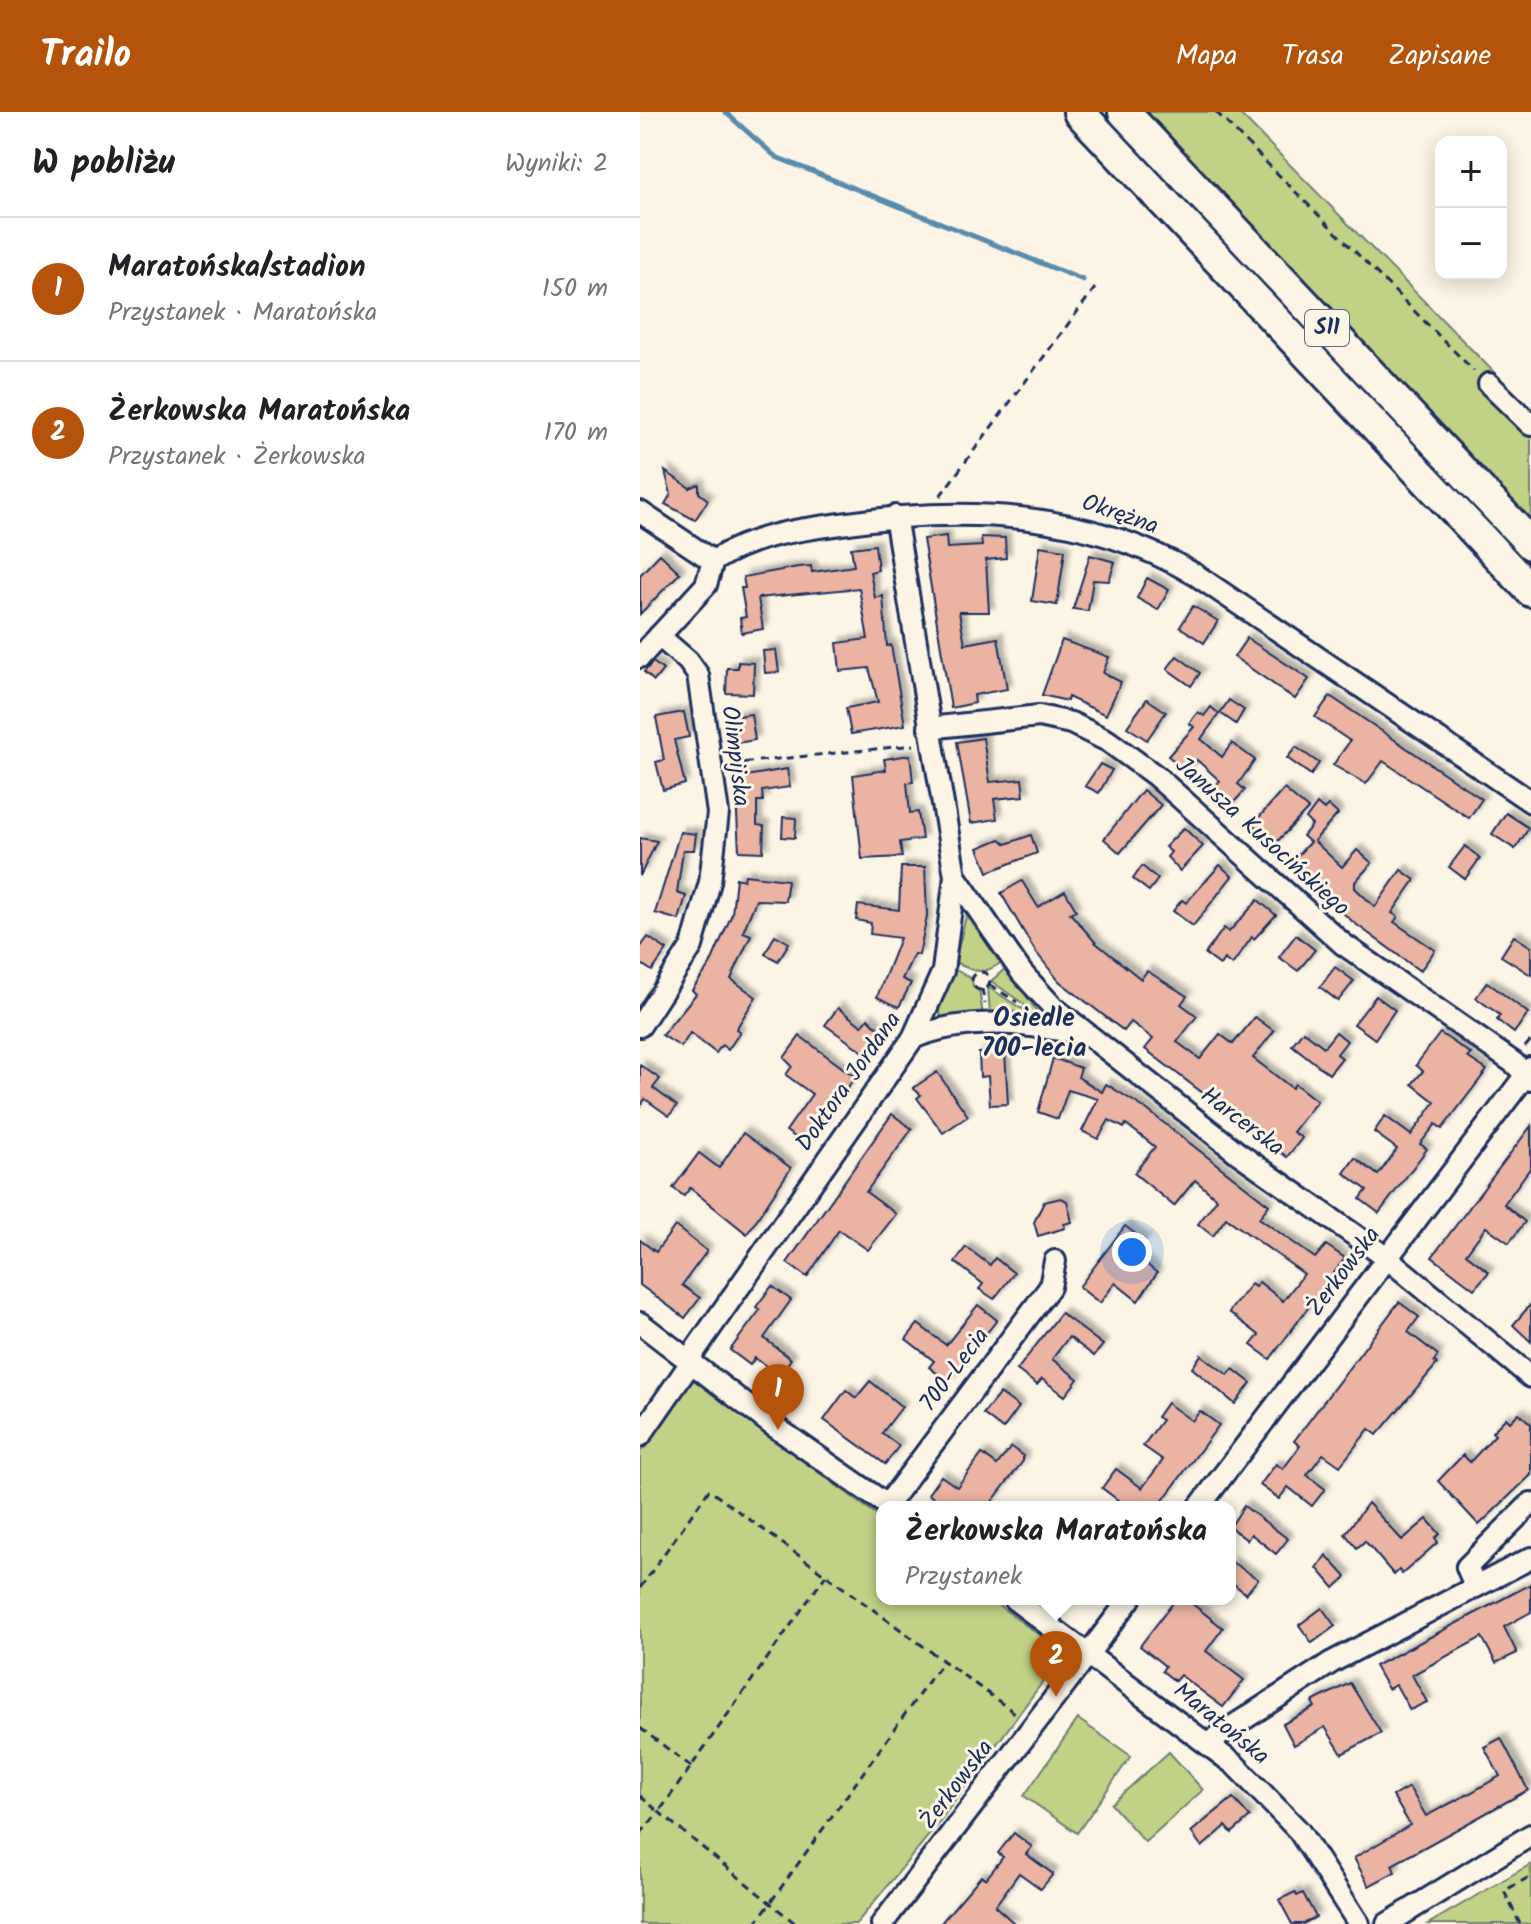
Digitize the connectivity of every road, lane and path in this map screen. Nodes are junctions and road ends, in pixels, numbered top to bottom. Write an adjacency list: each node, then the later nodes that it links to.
1 (1079, 112): 12 (highway, S11)
2 (1124, 112): 10 (highway, S11)
3 (1216, 112): 5 (path)
4 (1095, 288): 8 (path)
5 (1489, 384): 6 (street)
6 (1531, 425)
7 (640, 512): 11 (street)
8 (937, 514): 9 (street, Okrężna); 17 (street, Okrężna)
9 (895, 516): 11 (street, Okrężna); 15 (street, Doktora Jordana)
10 (1531, 544)
11 (713, 561): 13 (street)
12 (1531, 591)
13 (659, 636): 14 (street); 16 (street, Olimpijska)
14 (640, 657)
15 (930, 736): 16 (path); 18 (street, Doktora Jordana); 24 (street, Janusza Kusocińskiego)
16 (711, 766): 21 (street, Olimpijska)
17 (1531, 802)
18 (955, 876): 22 (street, Harcerska); 23 (street, Doktora Jordana)
19 (989, 984): 19 (path); 20 (path)
20 (1017, 1002)
21 (640, 1026)
22 (1086, 1035): 23 (street); 25 (street, Harcerska)
23 (913, 1038): 28 (street, Doktora Jordana)
24 (1529, 1074): 25 (street, Żerkowska)
25 (1387, 1258): 29 (street, Harcerska); 33 (street, Żerkowska)
26 (1055, 1261): 32 (street, 700-Lecia)
27 (640, 1323): 28 (street)
28 (691, 1360): 30 (street, Doktora Jordana); 31 (street)
29 (1531, 1377)
30 (640, 1436)
31 (881, 1501)
32 (892, 1501)
33 (1204, 1501)
34 (1531, 1503): 37 (street)
35 (1531, 1558): 37 (street)
36 (826, 1575): 38 (path); 42 (path); 46 (path)
37 (1475, 1586): 45 (street)
38 (640, 1588)
39 (1022, 1605): 41 (street, Maratońska)
40 (1125, 1605): 41 (street, Żerkowska)
41 (1088, 1654): 45 (street, Maratońska); 55 (street, Żerkowska)
42 (943, 1661): 43 (path); 52 (path)
43 (1021, 1719)
44 (640, 1728): 46 (path)
45 (1210, 1744): 56 (street, Maratońska)
46 (692, 1767): 48 (path)
47 (640, 1796): 48 (path)
48 (659, 1812): 49 (path); 52 (path)
49 (640, 1834)
50 (1531, 1835): 57 (street)
51 (1531, 1876): 58 (path)
52 (771, 1902): 53 (path); 54 (path)
53 (755, 1924)
54 (796, 1924)
55 (882, 1924)
56 (1359, 1924)
57 (1387, 1924)
58 (1520, 1924)

